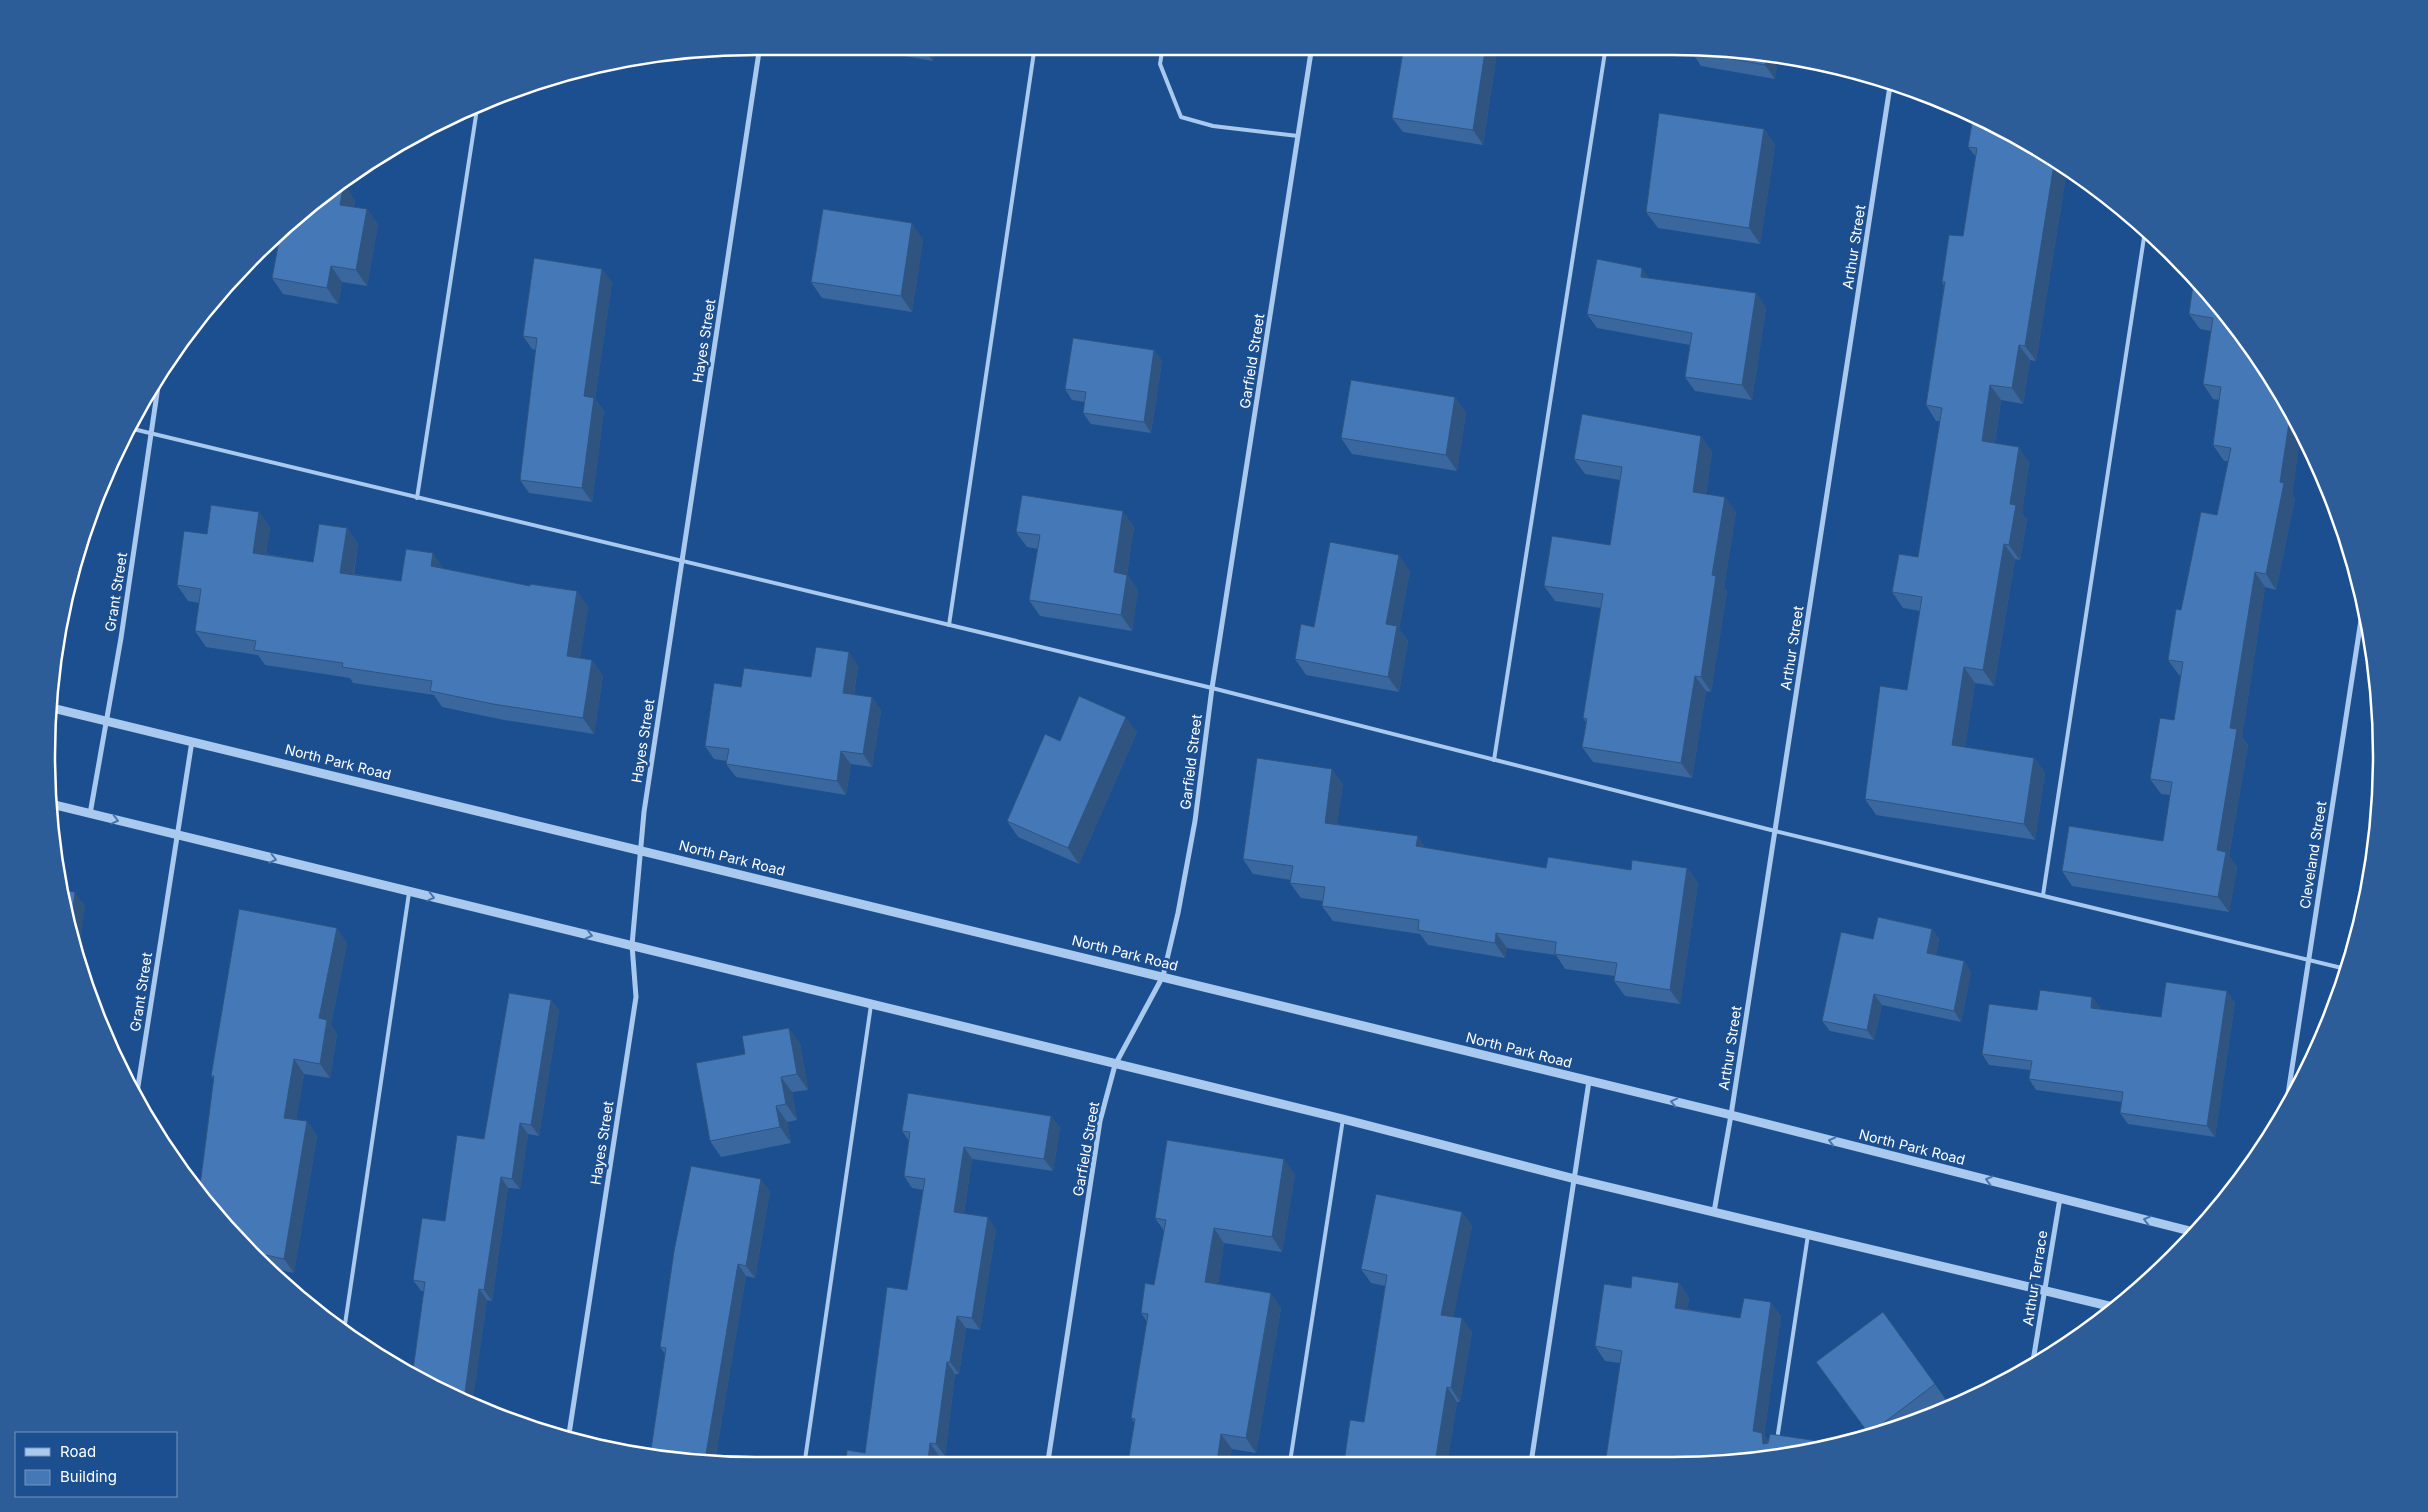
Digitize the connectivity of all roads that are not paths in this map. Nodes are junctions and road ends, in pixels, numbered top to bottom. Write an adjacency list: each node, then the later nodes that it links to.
1 (759, 55): 14 (street, Hayes Street)
2 (1034, 55): 16 (lane)
3 (1162, 55): 8 (lane)
4 (1312, 55): 8 (street, Garfield Street)
5 (1605, 55): 21 (lane)
6 (1889, 90): 24 (street, Arthur Street)
7 (476, 113): 13 (lane)
8 (1298, 136): 17 (street, Garfield Street)
9 (2144, 238): 28 (lane)
10 (157, 392): 12 (street, Grant Street)
11 (136, 430): 12 (lane)
12 (151, 434): 13 (lane); 19 (street, Grant Street)
13 (417, 498): 14 (lane)
14 (681, 562): 16 (lane); 26 (street, Hayes Street)
15 (2360, 620): 30 (street, Cleveland Street)
16 (949, 625): 17 (lane)
17 (1212, 688): 21 (lane); 32 (street, Garfield Street)
18 (57, 709): 19 (street, North Park Road)
19 (107, 721): 20 (street, North Park Road); 23 (street, Grant Street)
20 (192, 740): 25 (street, Grant Street); 26 (street, North Park Road)
21 (1494, 760): 24 (lane)
22 (57, 806): 23 (street)
23 (90, 814): 25 (street, one-way to 25)
24 (1775, 831): 28 (lane); 38 (street, Arthur Street)
25 (176, 836): 27 (street, one-way to 27); 36 (street, Grant Street)
26 (642, 850): 29 (street, Hayes Street); 32 (street, North Park Road)
27 (410, 892): 29 (street, one-way to 29); 47 (lane)
28 (2043, 896): 30 (lane)
29 (632, 946): 33 (street); 49 (street, Hayes Street)
30 (2308, 960): 31 (lane); 37 (street, Cleveland Street)
31 (2340, 968)
32 (1163, 976): 34 (street, Garfield Street); 35 (street, North Park Road)
33 (872, 1005): 34 (street); 51 (lane)
34 (1115, 1065): 39 (street); 52 (street, Garfield Street)
35 (1589, 1081): 38 (street, North Park Road, one-way to 35); 40 (street)
36 (138, 1086)
37 (2289, 1088)
38 (1731, 1115): 41 (street, North Park Road, one-way to 38); 42 (street, Arthur Street)
39 (1342, 1119): 40 (street); 53 (lane)
40 (1575, 1179): 42 (street); 54 (street)
41 (2060, 1198): 43 (street, North Park Road, one-way to 41); 45 (street, Arthur Terrace)
42 (1714, 1212): 44 (street)
43 (2188, 1230)
44 (1808, 1235): 45 (street); 50 (lane)
45 (2044, 1291): 46 (street); 48 (street, Arthur Terrace)
46 (2106, 1306)
47 (345, 1323)
48 (2034, 1356)
49 (569, 1431)
50 (1777, 1445)
51 (805, 1457)
52 (1049, 1457)
53 (1291, 1457)
54 (1532, 1457)

